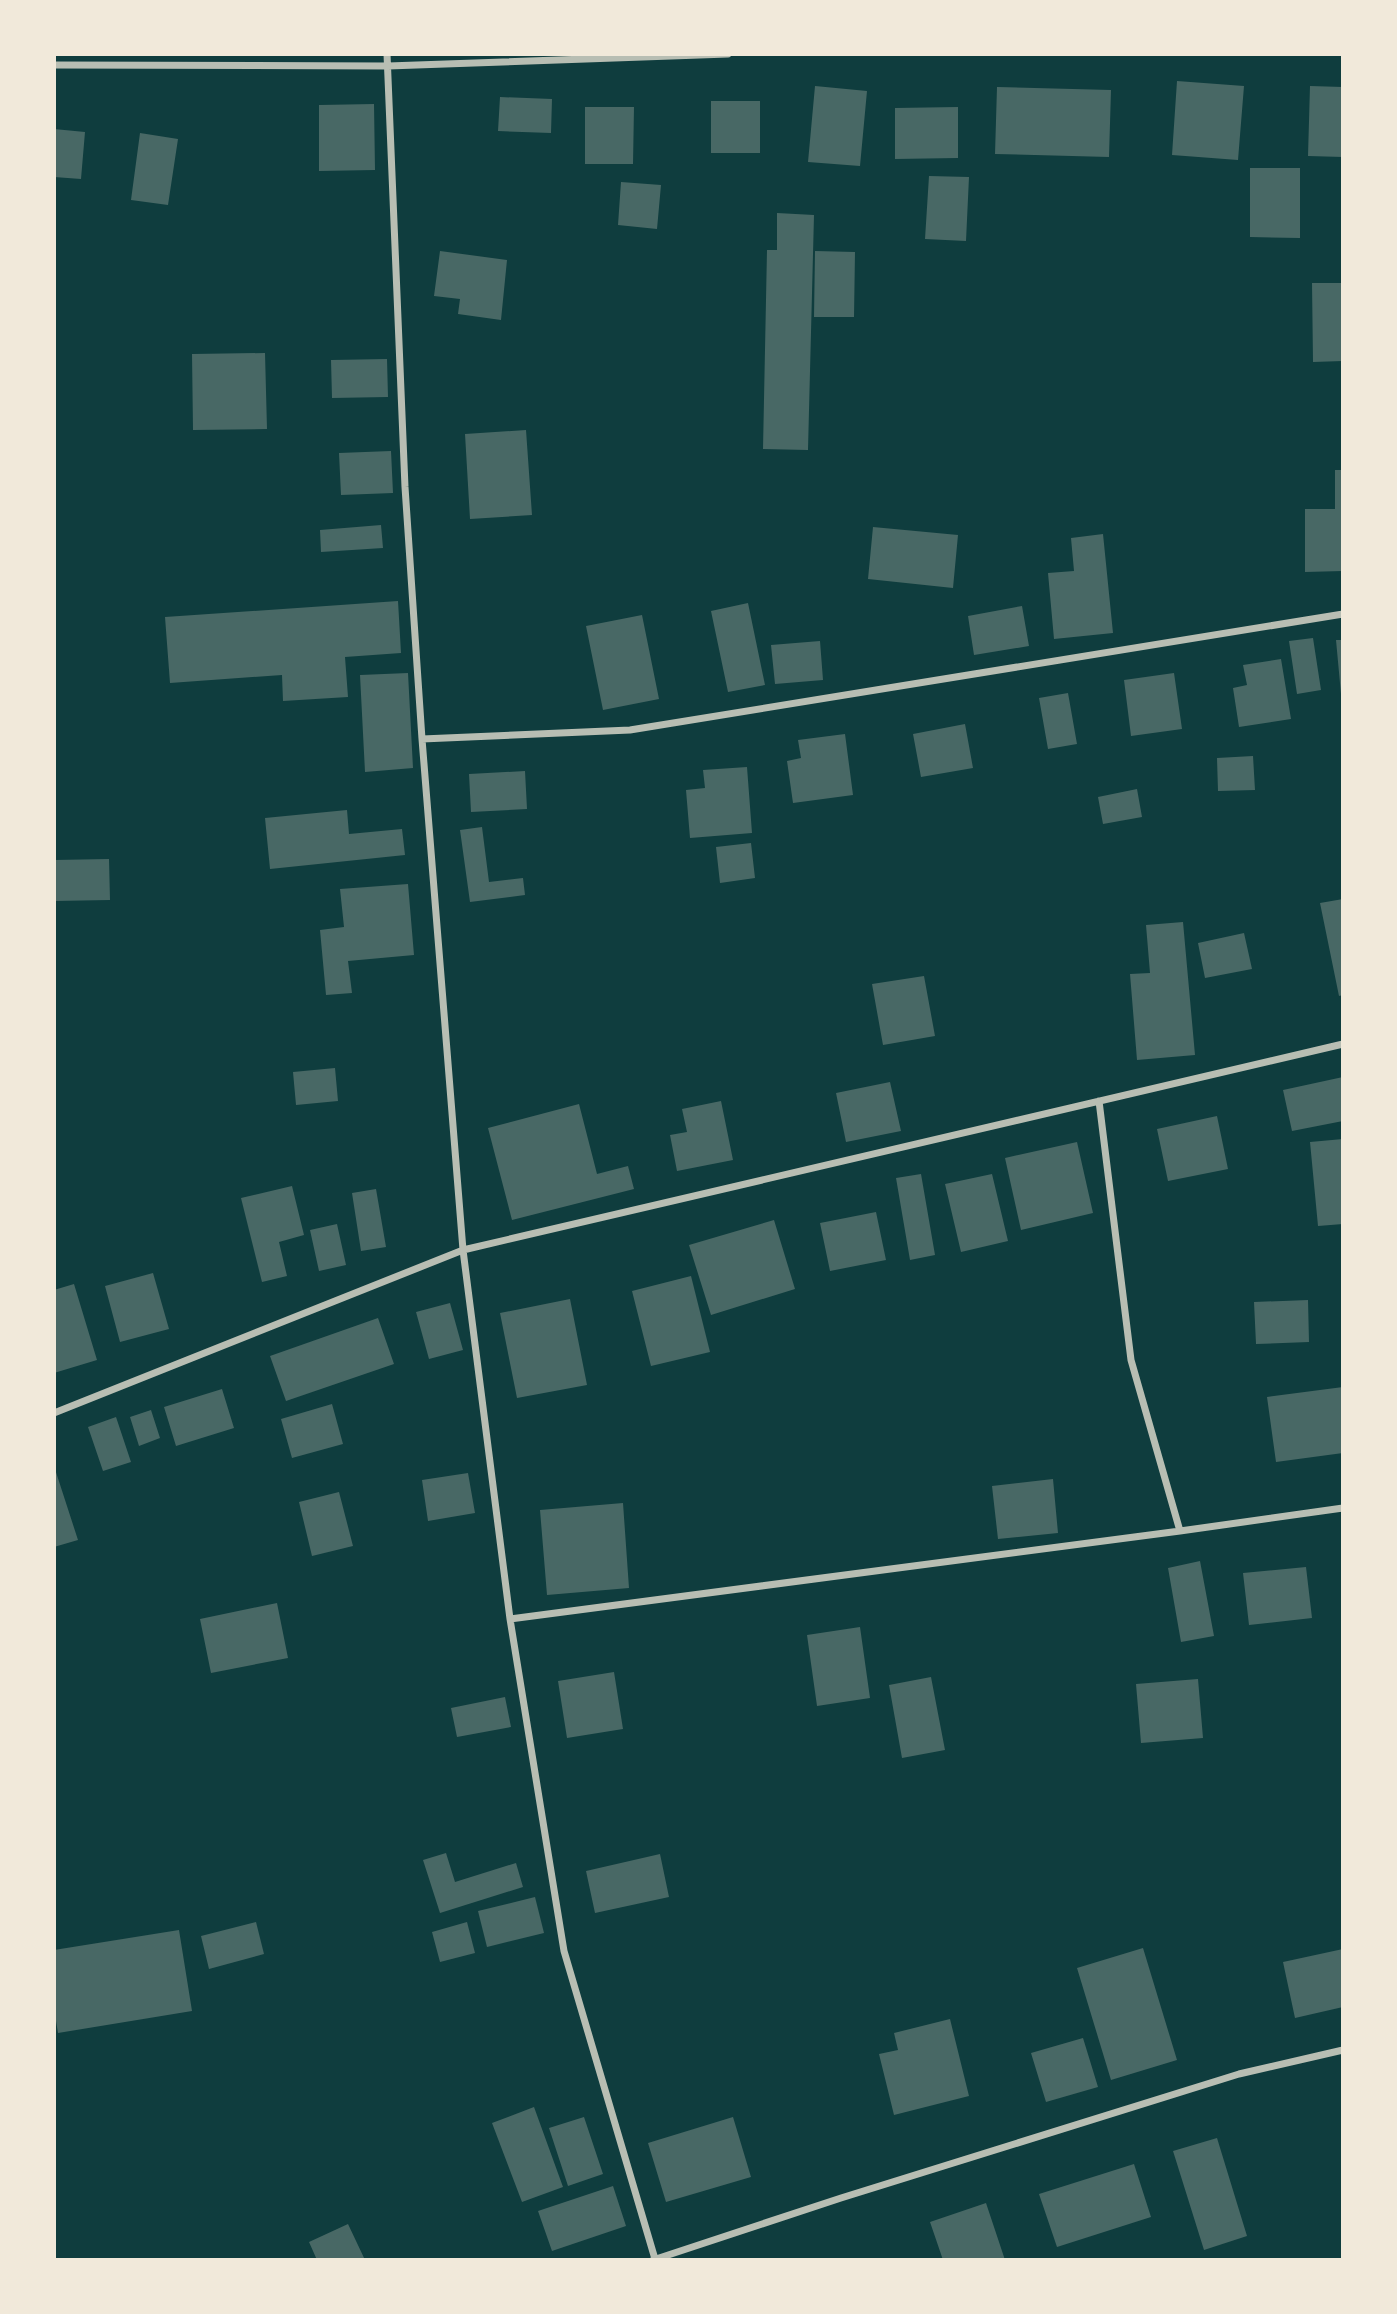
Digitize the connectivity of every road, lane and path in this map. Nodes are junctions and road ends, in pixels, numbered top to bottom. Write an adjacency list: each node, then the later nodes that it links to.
1 (387, 54): 4 (street)
2 (728, 54): 4 (street)
3 (54, 65): 4 (street)
4 (388, 66): 6 (street)
5 (1343, 614): 6 (street)
6 (422, 739): 9 (street)
7 (1343, 1044): 8 (street)
8 (1099, 1101): 9 (street); 12 (street)
9 (463, 1250): 10 (street); 13 (street)
10 (54, 1413)
11 (1343, 1508): 12 (street)
12 (1180, 1531): 13 (street)
13 (510, 1619): 15 (street)
14 (1343, 2050): 15 (street)
15 (654, 2259)

